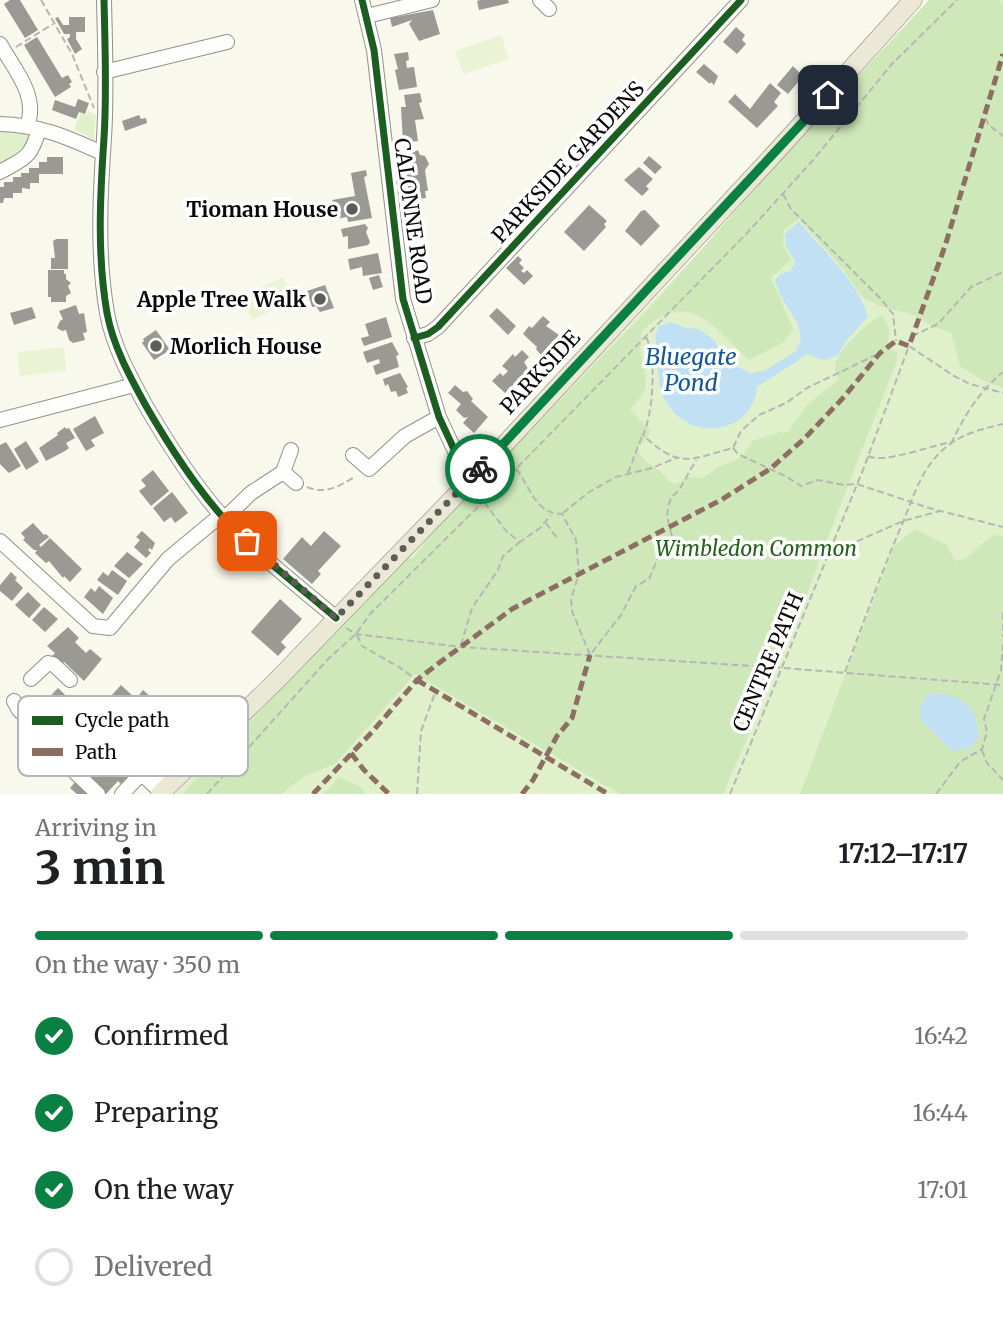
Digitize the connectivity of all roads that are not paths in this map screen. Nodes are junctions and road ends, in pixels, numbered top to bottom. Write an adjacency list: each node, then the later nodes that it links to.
1 (104, 0): 10 (street)
2 (362, 0): 7 (street, CALONNE ROAD)
3 (432, 0): 6 (street)
4 (741, 0): 15 (street, PARKSIDE GARDENS)
5 (913, 0): 22 (main road, PARKSIDE)
6 (400, 4): 7 (street)
7 (367, 16): 15 (street, CALONNE ROAD)
8 (227, 42): 10 (street)
9 (2, 49): 12 (street)
10 (104, 72): 13 (street)
11 (0, 124): 12 (street)
12 (33, 128): 13 (street); 14 (street)
13 (102, 153): 16 (street)
14 (0, 172)
15 (414, 338): 17 (street, CALONNE ROAD)
16 (134, 385): 18 (street); 24 (street)
17 (439, 417): 20 (street); 22 (street, CALONNE ROAD)
18 (0, 420)
19 (291, 450): 21 (street)
20 (353, 456)
21 (283, 472): 23 (street); 24 (street)
22 (470, 479): 26 (main road, PARKSIDE)
23 (296, 483)
24 (223, 516): 25 (street); 26 (street)
25 (0, 541)
26 (336, 618): 31 (main road, PARKSIDE)
27 (32, 679): 28 (street)
28 (70, 680)
29 (14, 701): 30 (street)
30 (18, 707)
31 (248, 709)
32 (79, 776): 35 (street)
33 (178, 776): 34 (main road, PARKSIDE)
34 (164, 790): 36 (street)
35 (98, 794)
36 (122, 794)

